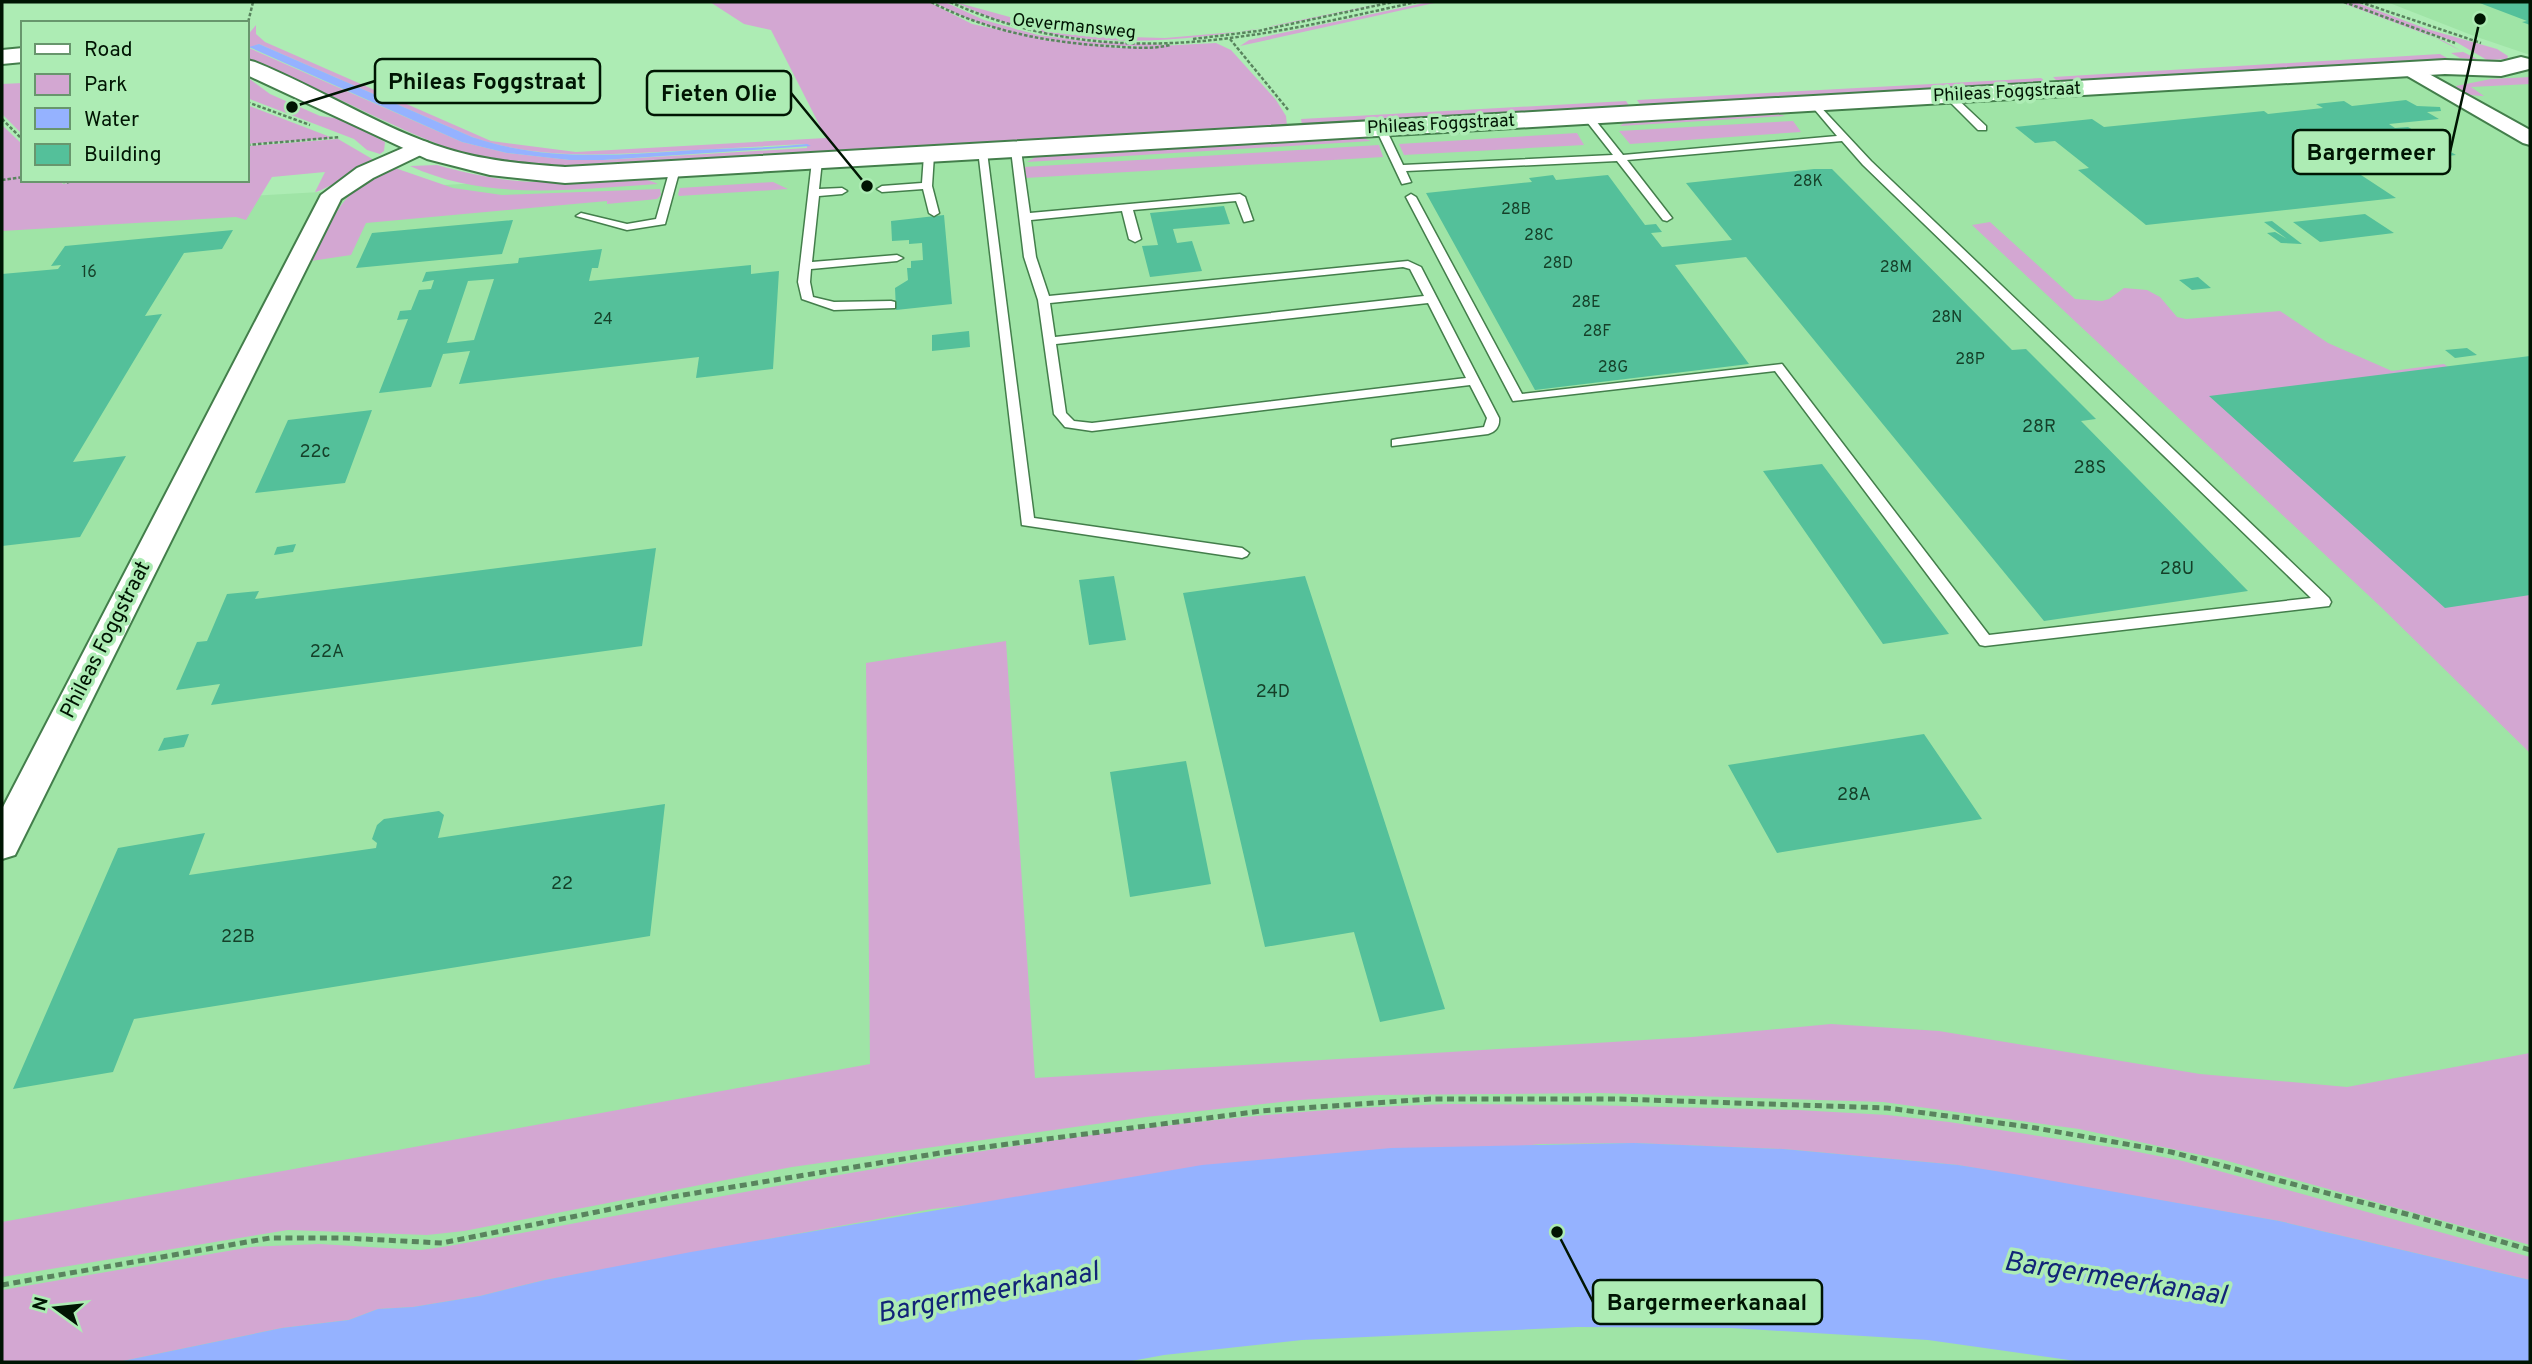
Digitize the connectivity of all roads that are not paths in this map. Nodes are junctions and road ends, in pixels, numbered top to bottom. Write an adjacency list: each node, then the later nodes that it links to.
1 (21, 55): 2 (street)
2 (2, 57)
3 (2527, 64): 5 (street, Phileas Foggstraat)
4 (248, 67): 13 (street, Phileas Foggstraat)
5 (2411, 70): 6 (street, Phileas Foggstraat); 12 (street)
6 (1950, 97): 7 (street, Phileas Foggstraat); 10 (lane)
7 (1815, 104): 8 (street, Phileas Foggstraat); 11 (lane)
8 (1589, 118): 9 (street, Phileas Foggstraat); 17 (lane)
9 (1381, 128): 14 (street, Phileas Foggstraat); 19 (lane)
10 (1982, 128)
11 (1844, 138): 17 (lane); 26 (lane)
12 (2530, 139)
13 (419, 147): 20 (street, Phileas Foggstraat); 43 (street, Phileas Foggstraat)
14 (1016, 150): 15 (street, Phileas Foggstraat); 30 (lane)
15 (982, 152): 16 (street, Phileas Foggstraat); 42 (lane)
16 (929, 155): 18 (street, Phileas Foggstraat); 22 (lane)
17 (1620, 158): 19 (lane); 31 (lane)
18 (817, 161): 20 (street, Phileas Foggstraat); 25 (lane)
19 (1399, 167): 21 (lane)
20 (675, 169): 29 (lane)
21 (1406, 182)
22 (927, 186): 23 (lane); 28 (lane)
23 (882, 189)
24 (842, 191): 25 (lane)
25 (814, 193): 35 (lane)
26 (1411, 197)
27 (1127, 208): 30 (lane); 32 (lane); 33 (lane)
28 (934, 213)
29 (581, 216)
30 (1024, 217): 37 (lane)
31 (1667, 218)
32 (1248, 219)
33 (1135, 239)
34 (897, 258): 35 (lane)
35 (806, 266): 38 (lane)
36 (1432, 299): 37 (lane); 39 (lane); 40 (lane)
37 (1044, 300): 39 (lane)
38 (891, 305)
39 (1050, 341): 40 (lane)
40 (1474, 381): 41 (lane)
41 (1397, 443)
42 (1242, 553)
43 (2, 844)

